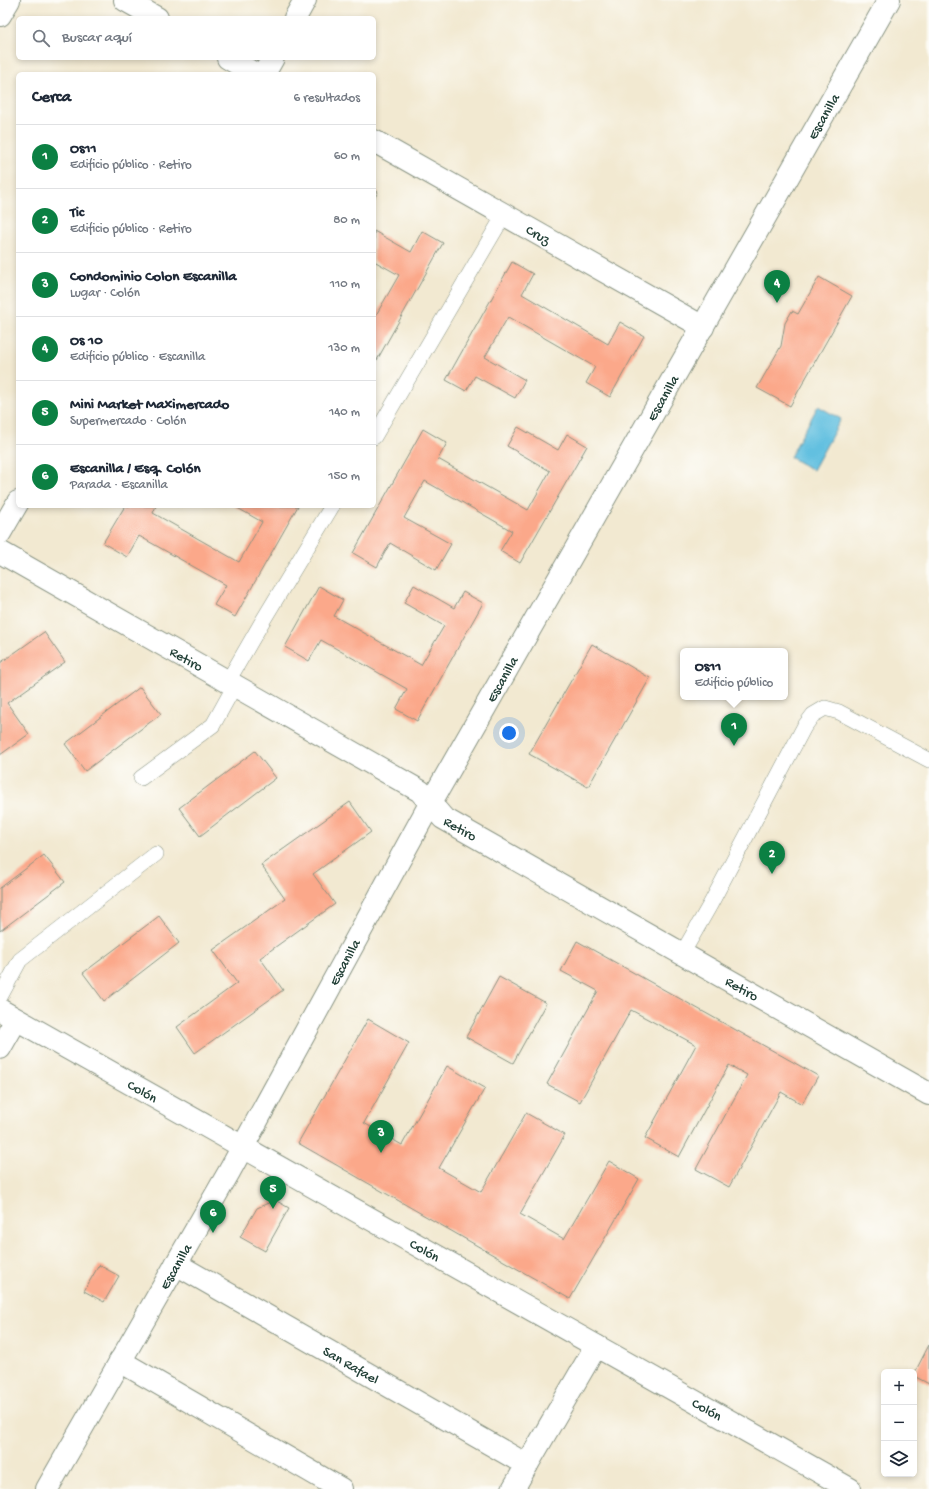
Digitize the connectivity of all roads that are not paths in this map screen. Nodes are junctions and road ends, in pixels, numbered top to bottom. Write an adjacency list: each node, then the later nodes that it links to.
1 (9, 0): 5 (street)
2 (125, 0): 6 (street)
3 (305, 0): 7 (street)
4 (890, 0): 14 (street, Escanilla)
5 (0, 15)
6 (153, 16)
7 (296, 16)
8 (231, 60): 10 (street)
9 (271, 60): 11 (street)
10 (252, 72)
11 (265, 72)
12 (376, 142): 13 (street, Cruz)
13 (504, 215): 14 (street, Cruz); 15 (lane)
14 (703, 327): 23 (street, Escanilla)
15 (376, 435)
16 (16, 505): 18 (street)
17 (331, 508): 20 (lane)
18 (0, 533)
19 (0, 552): 20 (street, Retiro)
20 (231, 683): 22 (lane); 23 (street, Retiro)
21 (929, 760): 25 (lane)
22 (141, 778)
23 (430, 804): 25 (street, Retiro); 30 (street, Escanilla)
24 (156, 854): 26 (lane)
25 (682, 954): 29 (street, Retiro)
26 (0, 997)
27 (8, 1015): 28 (street); 30 (street, Colón)
28 (0, 1048)
29 (929, 1094)
30 (243, 1148): 31 (street, Escanilla); 32 (street, Colón)
31 (176, 1264): 33 (street, Escanilla); 34 (street, San Rafael)
32 (596, 1346): 34 (street); 38 (street, Colón)
33 (120, 1362): 35 (street, Escanilla); 36 (street)
34 (528, 1464): 37 (street)
35 (47, 1489)
36 (341, 1489)
37 (513, 1489)
38 (850, 1489)

